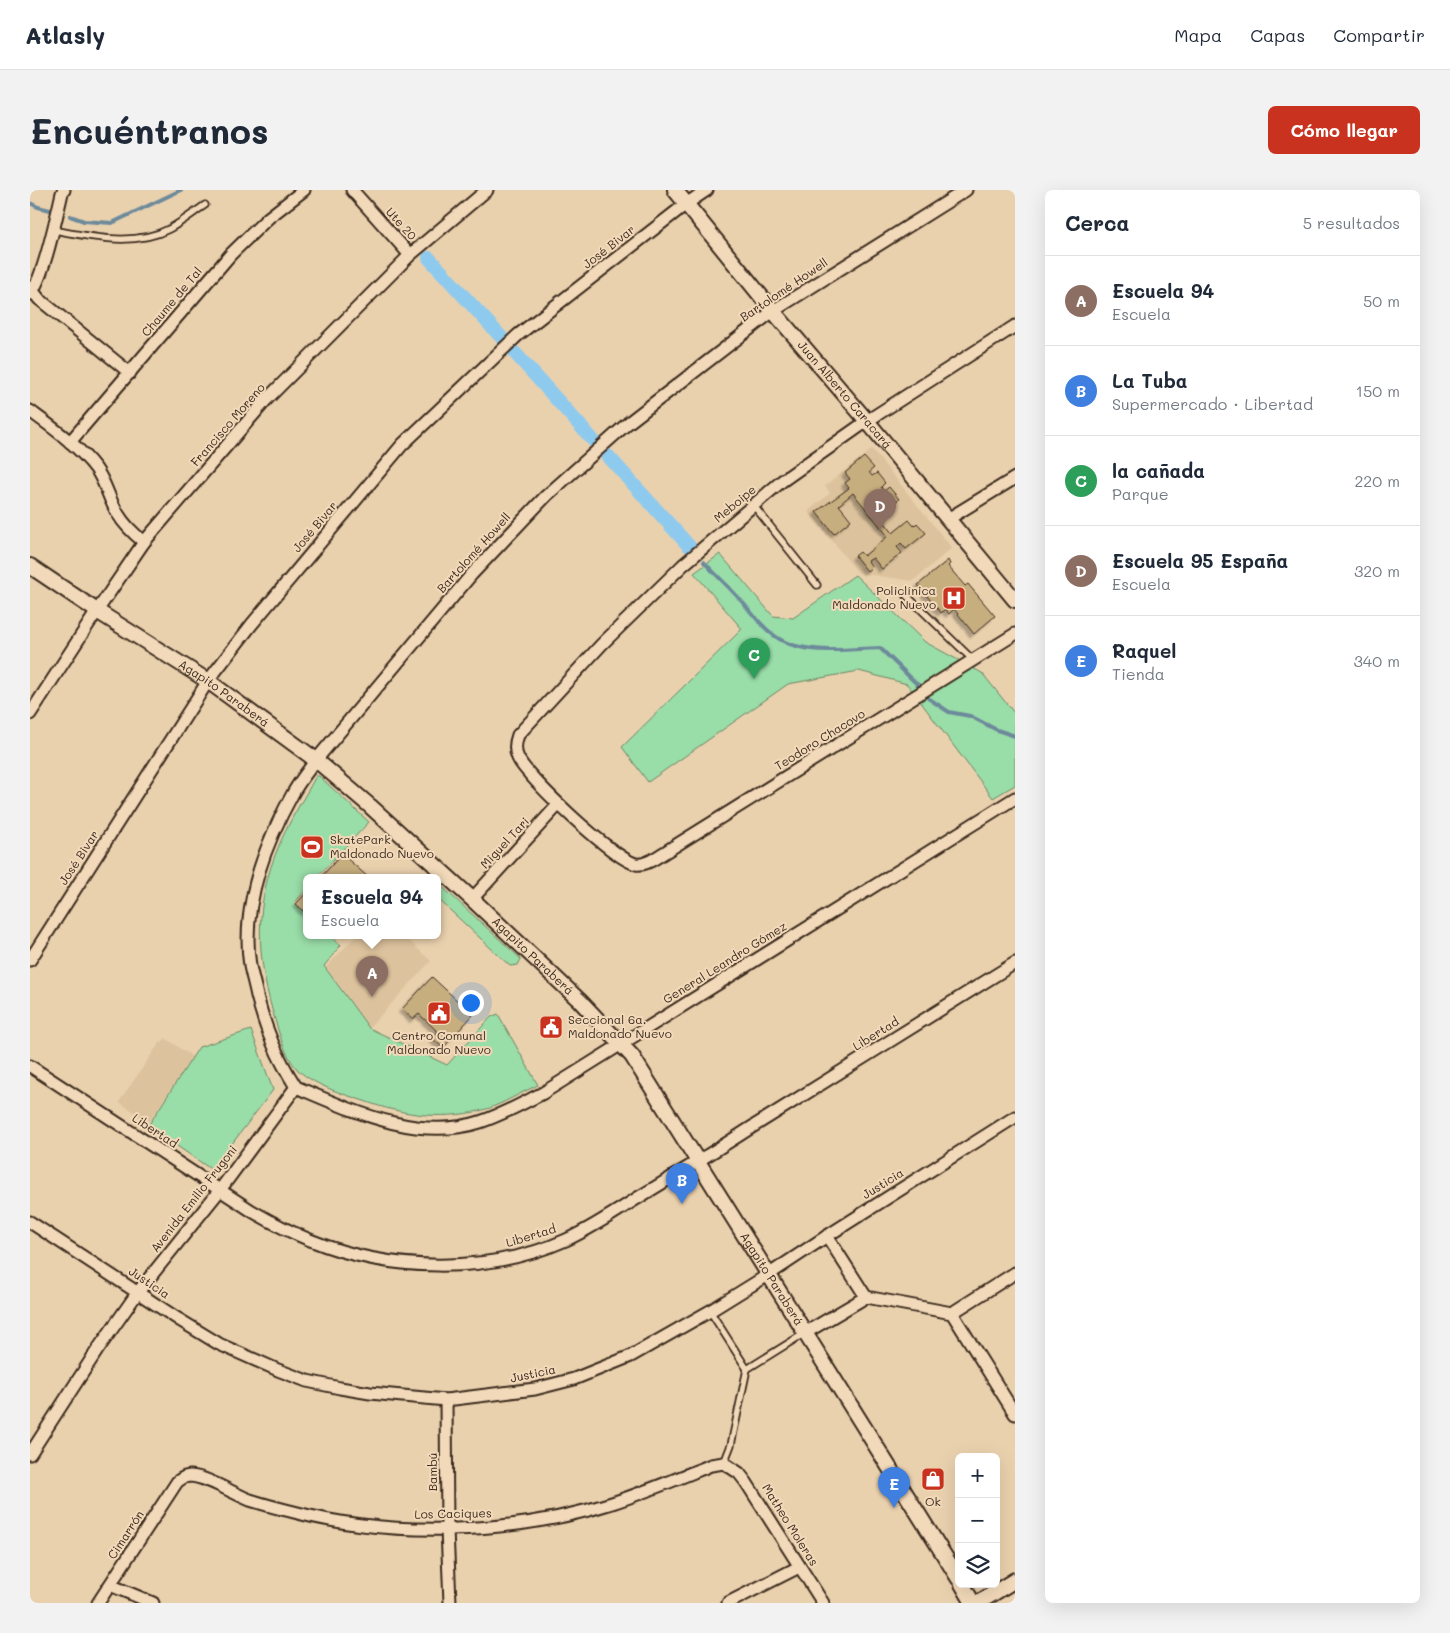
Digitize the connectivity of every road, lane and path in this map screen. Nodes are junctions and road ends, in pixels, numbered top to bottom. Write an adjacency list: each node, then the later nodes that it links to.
1 (64, 190): 10 (street)
2 (304, 190): 15 (street, Chaume de Tal)
3 (352, 190): 11 (street, Ute 20)
4 (487, 190): 11 (street, Francisco Moreno)
5 (675, 190): 8 (street, Juan Alberto Caracará)
6 (707, 190): 8 (street, José Bivar)
7 (966, 190): 13 (street, Bartolomé Howell)
8 (686, 204): 13 (street, Juan Alberto Caracará); 30 (street, José Bivar)
9 (205, 205): 10 (lane)
10 (54, 230): 12 (street)
11 (410, 255): 22 (street, Francisco Moreno)
12 (31, 291): 15 (street)
13 (773, 312): 17 (street, Juan Alberto Caracará); 32 (street, Bartolomé Howell)
14 (1015, 326): 17 (street, Meboipe)
15 (130, 373): 18 (street, Chaume de Tal)
16 (30, 410): 18 (street)
17 (867, 421): 20 (street, Meboipe); 21 (street, Juan Alberto Caracará)
18 (70, 442): 22 (street)
19 (1015, 478): 21 (street)
20 (754, 506): 24 (lane); 34 (street, Meboipe)
21 (948, 519): 26 (street, Juan Alberto Caracará)
22 (144, 542): 27 (street, Francisco Moreno)
23 (30, 566): 27 (street, Agapito Paraberá)
24 (817, 585)
25 (906, 594): 29 (lane)
26 (1015, 600)
27 (97, 611): 30 (street, Agapito Paraberá); 31 (street, Francisco Moreno)
28 (1015, 634): 29 (street, Teodoro Chacovo)
29 (973, 660): 34 (street, Teodoro Chacovo)
30 (208, 681): 32 (street, Agapito Paraberá); 36 (street, José Bivar)
31 (30, 714)
32 (316, 760): 35 (street, Agapito Paraberá); 40 (street, Bartolomé Howell)
33 (1015, 798): 38 (street, General Leandro Gómez)
34 (558, 805): 35 (street, Miguel Tari)
35 (472, 899): 38 (street, Agapito Paraberá)
36 (30, 960)
37 (1015, 963): 42 (street, Libertad)
38 (623, 1044): 40 (street, General Leandro Gómez); 42 (street, Agapito Paraberá)
39 (30, 1066): 43 (street, Libertad)
40 (296, 1087): 43 (street, Avenida Emilio Frugoni)
41 (1015, 1117): 45 (street, Justicia)
42 (698, 1162): 43 (street, Libertad); 47 (street, Agapito Paraberá)
43 (220, 1190): 48 (street, Avenida Emilio Frugoni)
44 (30, 1222): 48 (street, Justicia)
45 (827, 1236): 47 (street, Justicia); 49 (street)
46 (1015, 1273): 51 (street)
47 (768, 1275): 50 (street, Justicia); 52 (street, Agapito Paraberá)
48 (138, 1292): 54 (street, Justicia); 56 (street, Avenida Emilio Frugoni)
49 (866, 1297): 51 (street); 52 (street)
50 (710, 1311): 53 (lane); 54 (street, Justicia)
51 (952, 1313): 55 (street)
52 (805, 1333): 53 (lane); 61 (street, Agapito Paraberá)
53 (748, 1369): 57 (lane)
54 (446, 1400): 59 (street, Bambú)
55 (1015, 1414)
56 (30, 1454)
57 (727, 1464): 59 (street, Los Caciques); 60 (street, Matheo Moleras)
58 (177, 1482): 59 (street, Los Caciques); 63 (street, Cimarrón)
59 (447, 1529): 67 (street, Bambú)
60 (800, 1566): 68 (street); 69 (street, Matheo Moleras)
61 (955, 1574)
62 (1015, 1580): 71 (street)
63 (110, 1585): 65 (street, Cimarrón); 66 (street)
64 (964, 1588): 70 (street)
65 (98, 1603)
66 (153, 1603)
67 (450, 1603)
68 (728, 1603)
69 (822, 1603)
70 (973, 1603)
71 (978, 1603)

